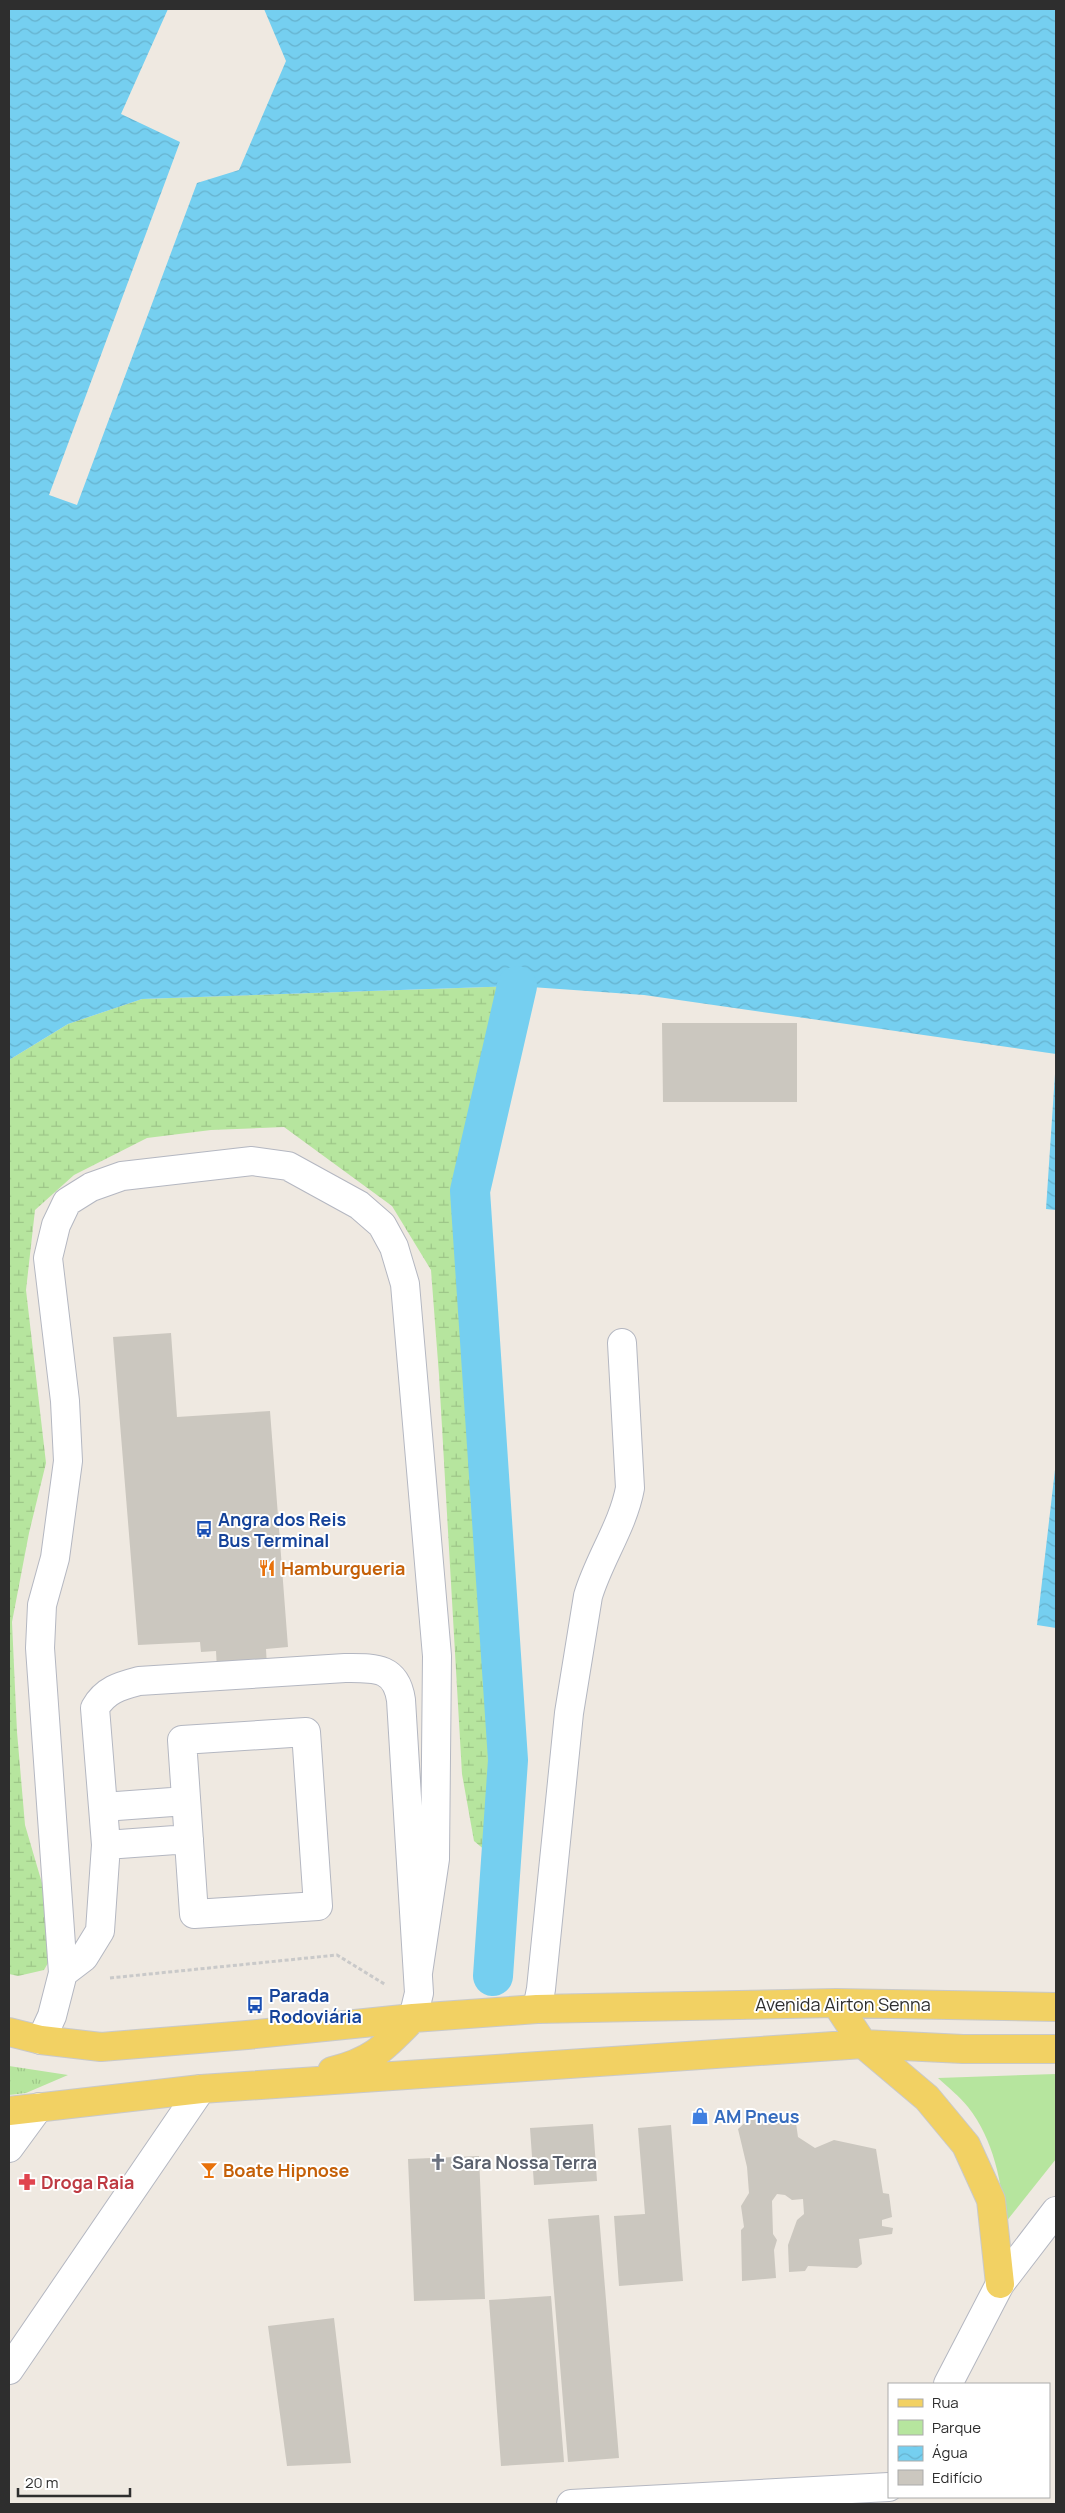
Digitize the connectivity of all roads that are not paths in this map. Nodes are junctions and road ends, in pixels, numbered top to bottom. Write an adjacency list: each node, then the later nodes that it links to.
1 (622, 1343): 10 (street)
2 (186, 1801): 3 (street); 4 (street); 4 (street)
3 (103, 1806): 5 (street); 7 (street)
4 (188, 1839): 5 (street)
5 (106, 1845): 6 (street)
6 (63, 1973): 7 (street); 13 (street)
7 (418, 1973): 11 (street)
8 (836, 2003): 9 (main road, Avenida Airton Senna); 10 (main road, Avenida Airton Senna); 14 (main road)
9 (1056, 2007)
10 (537, 2009): 11 (main road, Avenida Airton Senna)
11 (413, 2018): 13 (main road, Avenida Airton Senna); 16 (main road)
12 (9, 2032): 13 (main road, Avenida Airton Senna)
13 (41, 2040)
14 (863, 2044): 15 (main road); 16 (main road); 22 (main road)
15 (1056, 2049)
16 (280, 2084): 17 (main road)
17 (201, 2089): 18 (main road); 23 (street)
18 (39, 2107): 19 (main road); 20 (street)
19 (9, 2111)
20 (9, 2148)
21 (1056, 2211): 22 (street)
22 (1000, 2284): 24 (street)
23 (9, 2370)
24 (949, 2383)
25 (888, 2487): 26 (street)
26 (571, 2504)

